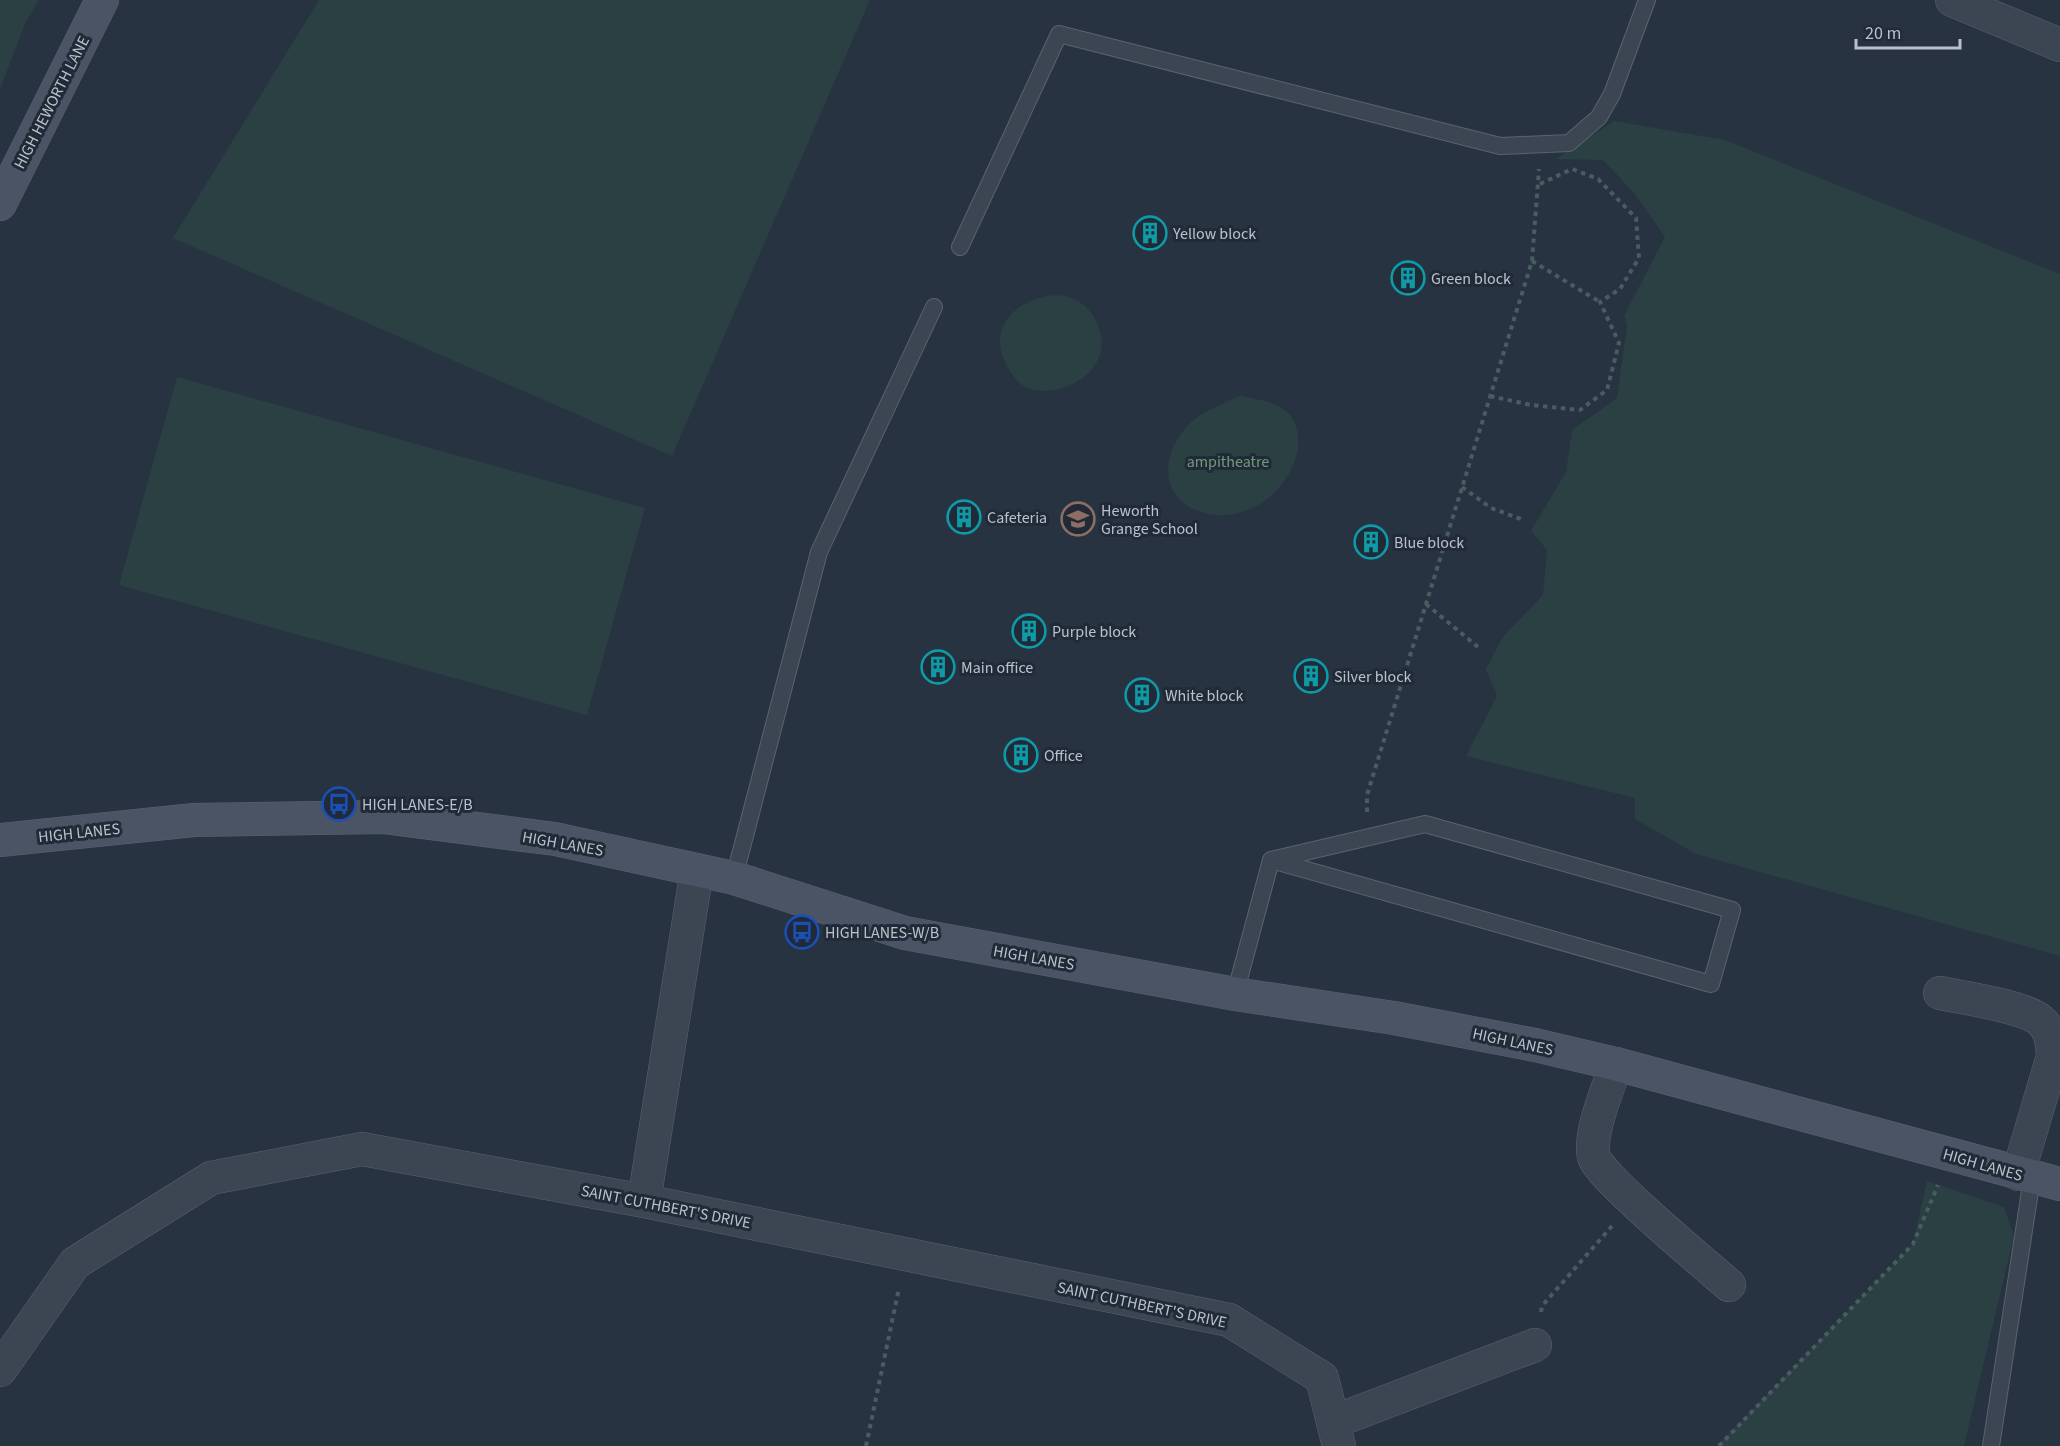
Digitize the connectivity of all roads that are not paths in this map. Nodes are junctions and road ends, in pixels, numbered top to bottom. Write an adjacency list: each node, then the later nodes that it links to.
1 (102, 0): 5 (street, HIGH HEWORTH LANE)
2 (1647, 0): 6 (lane)
3 (1952, 0): 4 (street)
4 (2060, 45)
5 (0, 204)
6 (960, 247)
7 (934, 307): 11 (lane)
8 (0, 840): 10 (street, HIGH LANES)
9 (1270, 860): 9 (lane); 13 (lane)
10 (697, 870): 11 (street, HIGH LANES); 16 (street)
11 (734, 878): 13 (street, HIGH LANES)
12 (1940, 993): 15 (street)
13 (1235, 994): 14 (street, HIGH LANES)
14 (1616, 1064): 15 (street, HIGH LANES); 17 (street)
15 (2037, 1178): 21 (lane)
16 (644, 1201): 19 (street, SAINT CUTHBERT'S DRIVE); 20 (street, SAINT CUTHBERT'S DRIVE)
17 (1729, 1285)
18 (1535, 1345): 20 (street)
19 (0, 1370)
20 (1336, 1434)
21 (1990, 1446)

